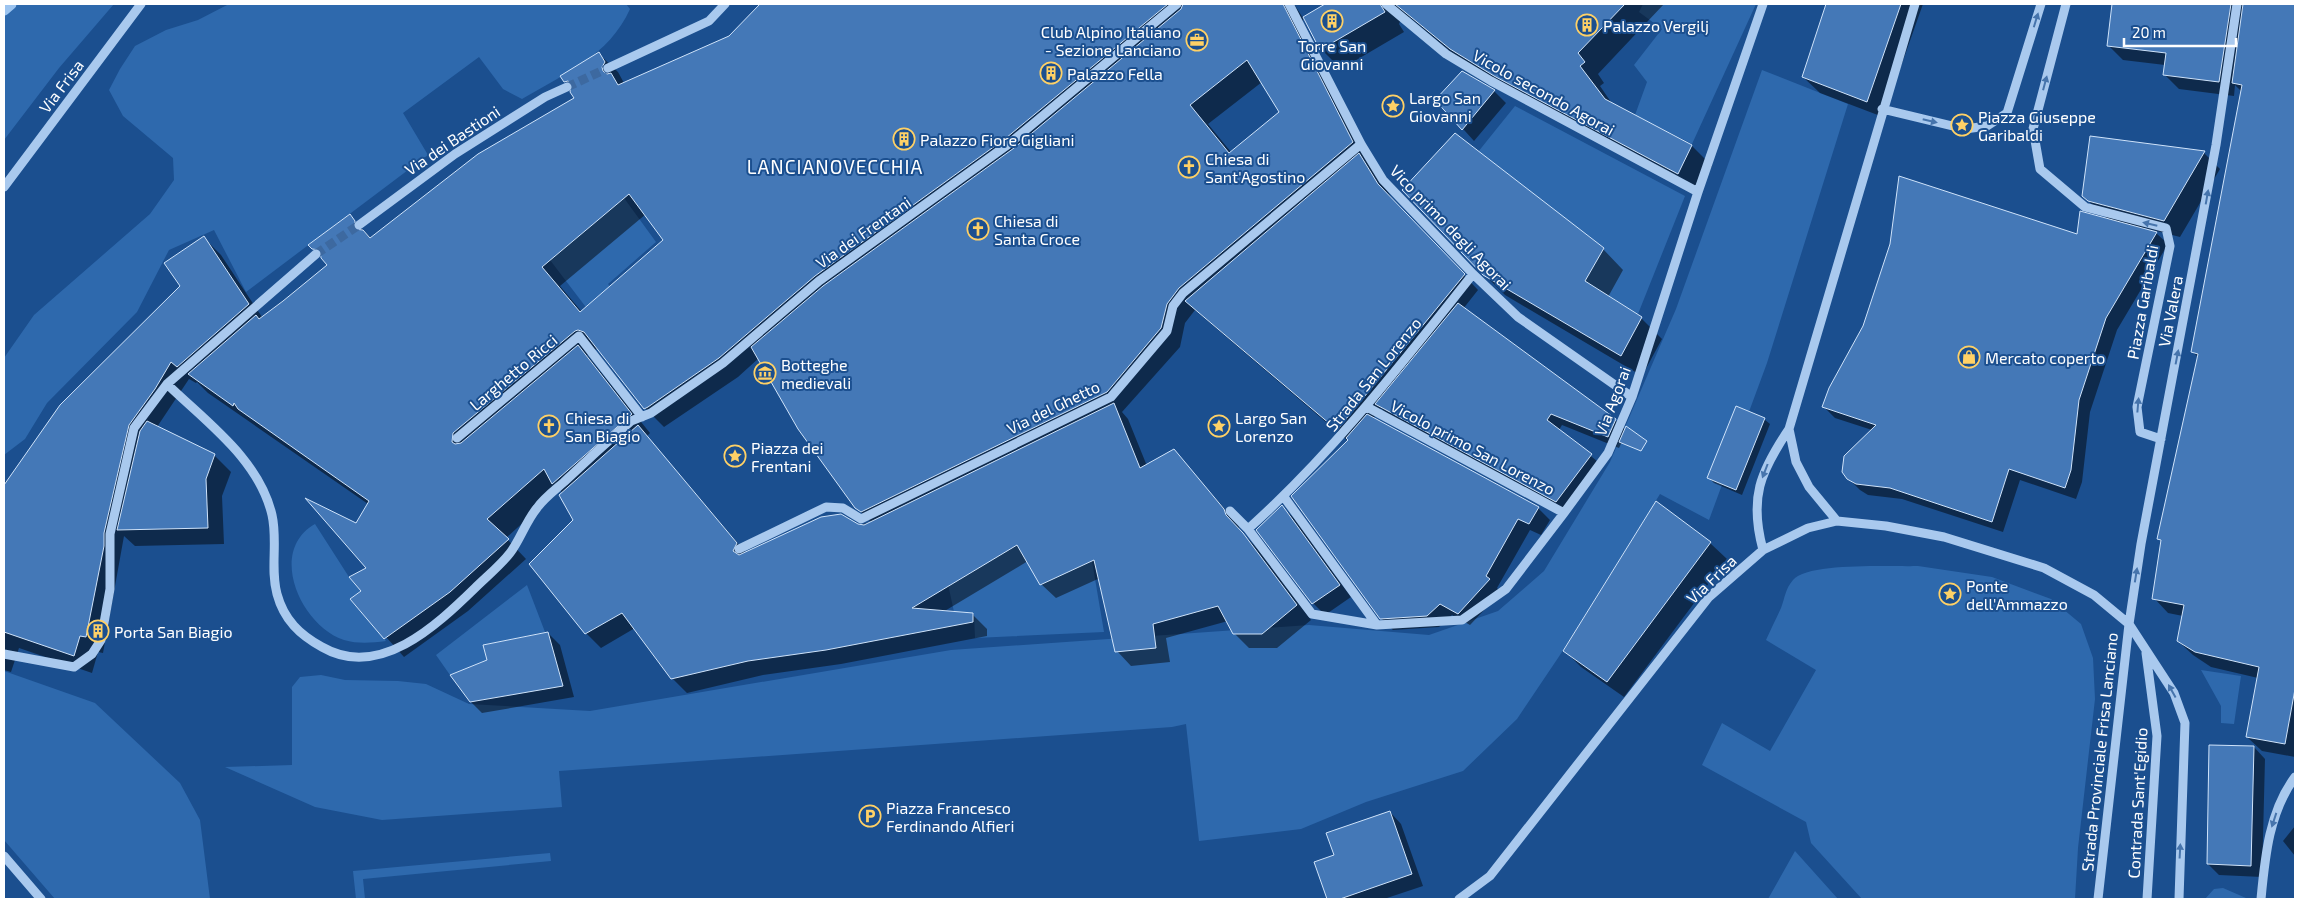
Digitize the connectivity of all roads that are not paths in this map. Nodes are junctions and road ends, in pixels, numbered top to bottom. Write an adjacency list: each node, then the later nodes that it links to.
1 (141, 4): 15 (street, Via Frisa)
2 (726, 4): 11 (street)
3 (1178, 4): 23 (street, Via dei Frentani)
4 (1289, 4): 14 (street, Vico primo degli Agorai)
5 (1386, 4): 16 (street, Vicolo secondo Agorai)
6 (1763, 4): 16 (street, Via Agorai)
7 (1915, 4): 13 (street)
8 (2041, 4): 13 (street, one-way to 8)
9 (2066, 4): 26 (street, Piazza Garibaldi, one-way to 9)
10 (2237, 4): 26 (street, Via Valera, one-way to 10)
11 (608, 68)
12 (567, 87): 17 (street, Via dei Bastioni)
13 (1882, 109): 24 (street)
14 (1361, 144): 19 (street, Vico primo degli Agorai); 32 (street, Via del Ghetto)
15 (4, 187)
16 (1698, 192): 21 (street, Via Agorai)
17 (359, 225)
18 (316, 254): 20 (street)
19 (1473, 274): 21 (street, Vico primo degli Agorai); 22 (street, Strada San Lorenzo)
20 (167, 384): 23 (street, Via dei Frentani); 35 (street)
21 (1632, 397): 29 (street, Via Agorai)
22 (1367, 407): 27 (street, Strada San Lorenzo); 29 (street, Vicolo primo San Lorenzo)
23 (642, 416): 25 (street, Larghetto Ricci)
24 (1789, 429): 30 (street); 33 (street, one-way to 33)
25 (457, 438)
26 (2161, 439): 37 (street, Via Valera, one-way to 26)
27 (1284, 497): 31 (street, Strada San Lorenzo); 36 (street)
28 (1230, 511): 31 (street)
29 (1564, 513): 36 (street, Via Agorai)
30 (1837, 521): 33 (street, Via Frisa); 34 (street, Via Frisa)
31 (1248, 530): 36 (street, Via Agorai)
32 (739, 549)
33 (1763, 550): 44 (street, Via Frisa)
34 (2094, 595): 37 (street, Strada Provinciale Frisa Lanciano)
35 (104, 623)
36 (1377, 624)
37 (2128, 624): 39 (street); 45 (street, Strada Provinciale Frisa Lanciano)
38 (101, 640): 40 (street)
39 (2145, 650): 46 (street, Contrada Sant'Egidio); 47 (street, one-way to 39)
40 (4, 654)
41 (2295, 775): 48 (street, one-way to 48)
42 (4, 856): 43 (street)
43 (41, 899)
44 (1459, 899)
45 (2098, 899)
46 (2147, 899)
47 (2178, 899)
48 (2261, 899)

